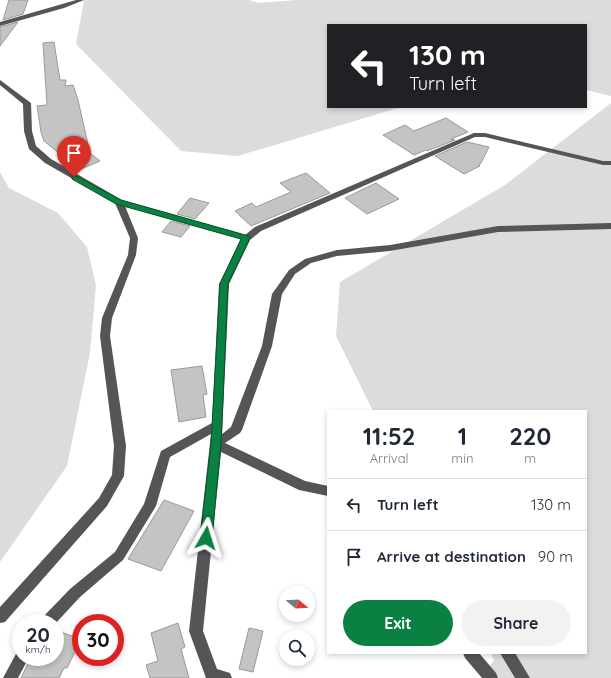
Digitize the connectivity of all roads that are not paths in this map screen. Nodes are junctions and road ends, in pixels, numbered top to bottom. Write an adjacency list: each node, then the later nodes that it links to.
1 (81, 0): 2 (street)
2 (0, 24)
3 (0, 82): 5 (street)
4 (611, 163): 7 (street)
5 (119, 202): 7 (street); 12 (street)
6 (611, 226): 9 (street)
7 (246, 238): 8 (street)
8 (217, 425): 9 (street); 11 (street)
9 (216, 444): 10 (street); 17 (street)
10 (327, 491)
11 (55, 614)
12 (0, 617)
13 (471, 654): 18 (street)
14 (508, 654): 19 (street)
15 (17, 666): 16 (street)
16 (10, 678)
17 (225, 678)
18 (491, 678)
19 (523, 678)

